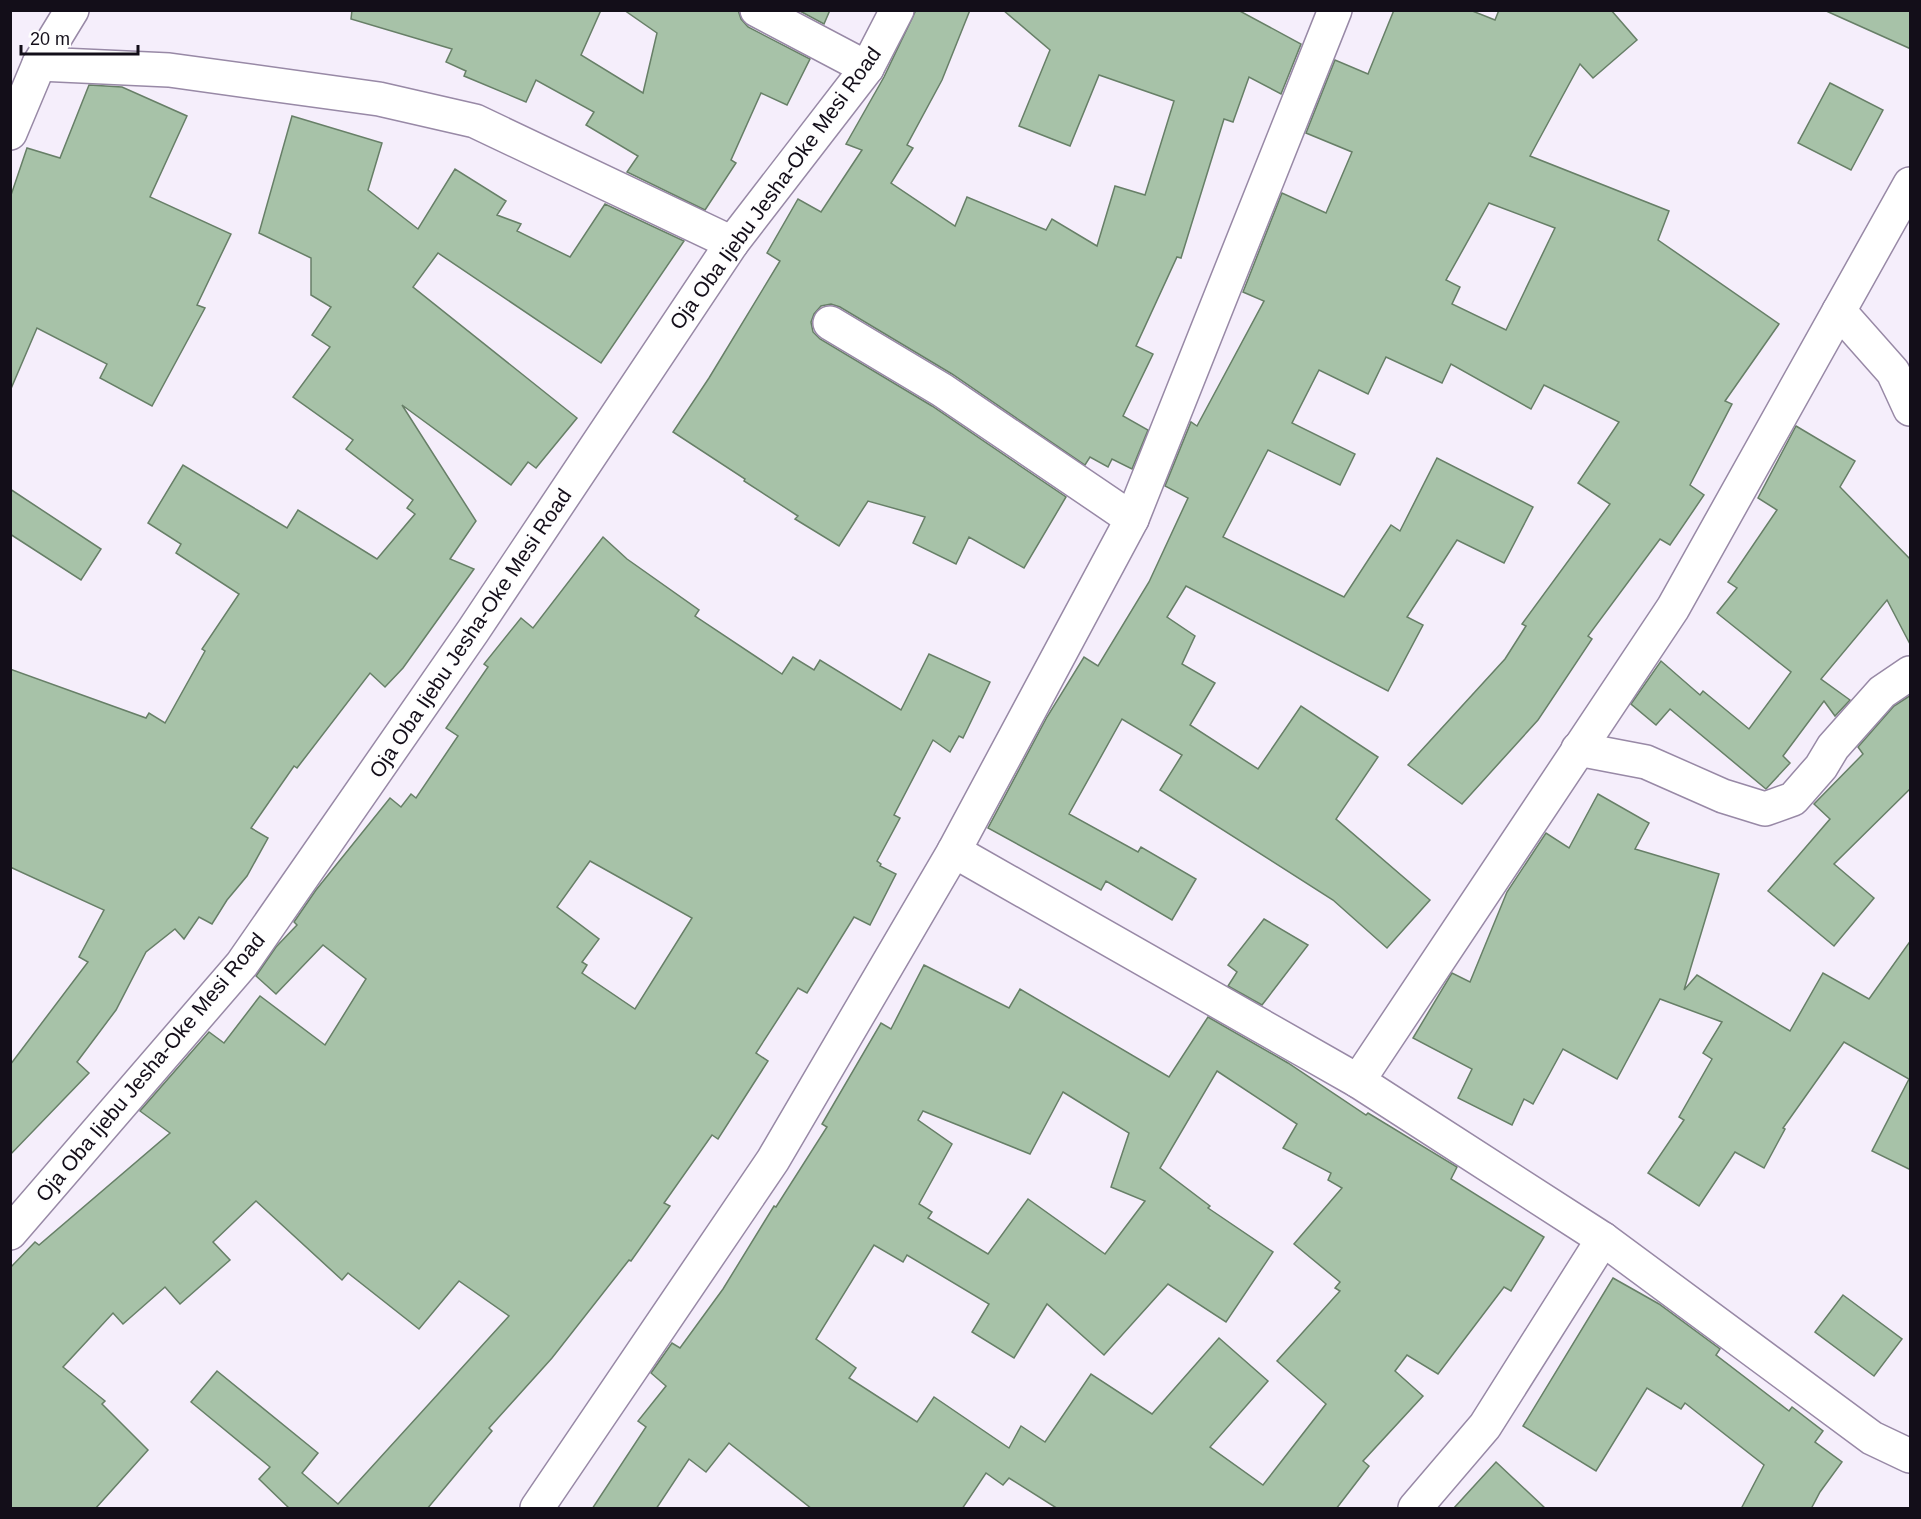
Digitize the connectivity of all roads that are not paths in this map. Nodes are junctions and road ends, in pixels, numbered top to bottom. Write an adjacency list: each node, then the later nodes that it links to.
1 (72, 10): 5 (street)
2 (757, 10): 6 (street)
3 (897, 10): 6 (street, Oja Oba Ijebu Jesha-Oke Mesi Road)
4 (1335, 10): 13 (street)
5 (39, 64): 7 (street); 9 (street)
6 (867, 68): 9 (street, Oja Oba Ijebu Jesha-Oke Mesi Road)
7 (10, 133)
8 (1911, 183): 10 (street)
9 (732, 243): 18 (street, Oja Oba Ijebu Jesha-Oke Mesi Road)
10 (1839, 311): 12 (street); 15 (street)
11 (830, 323): 13 (street)
12 (1911, 409)
13 (1132, 519): 16 (street)
14 (1911, 673): 15 (street)
15 (1578, 748): 17 (street)
16 (954, 851): 17 (street); 21 (street)
17 (1358, 1081): 19 (street)
18 (10, 1233)
19 (1604, 1239): 20 (street); 22 (street)
20 (1911, 1456)
21 (537, 1509)
22 (1415, 1509)

